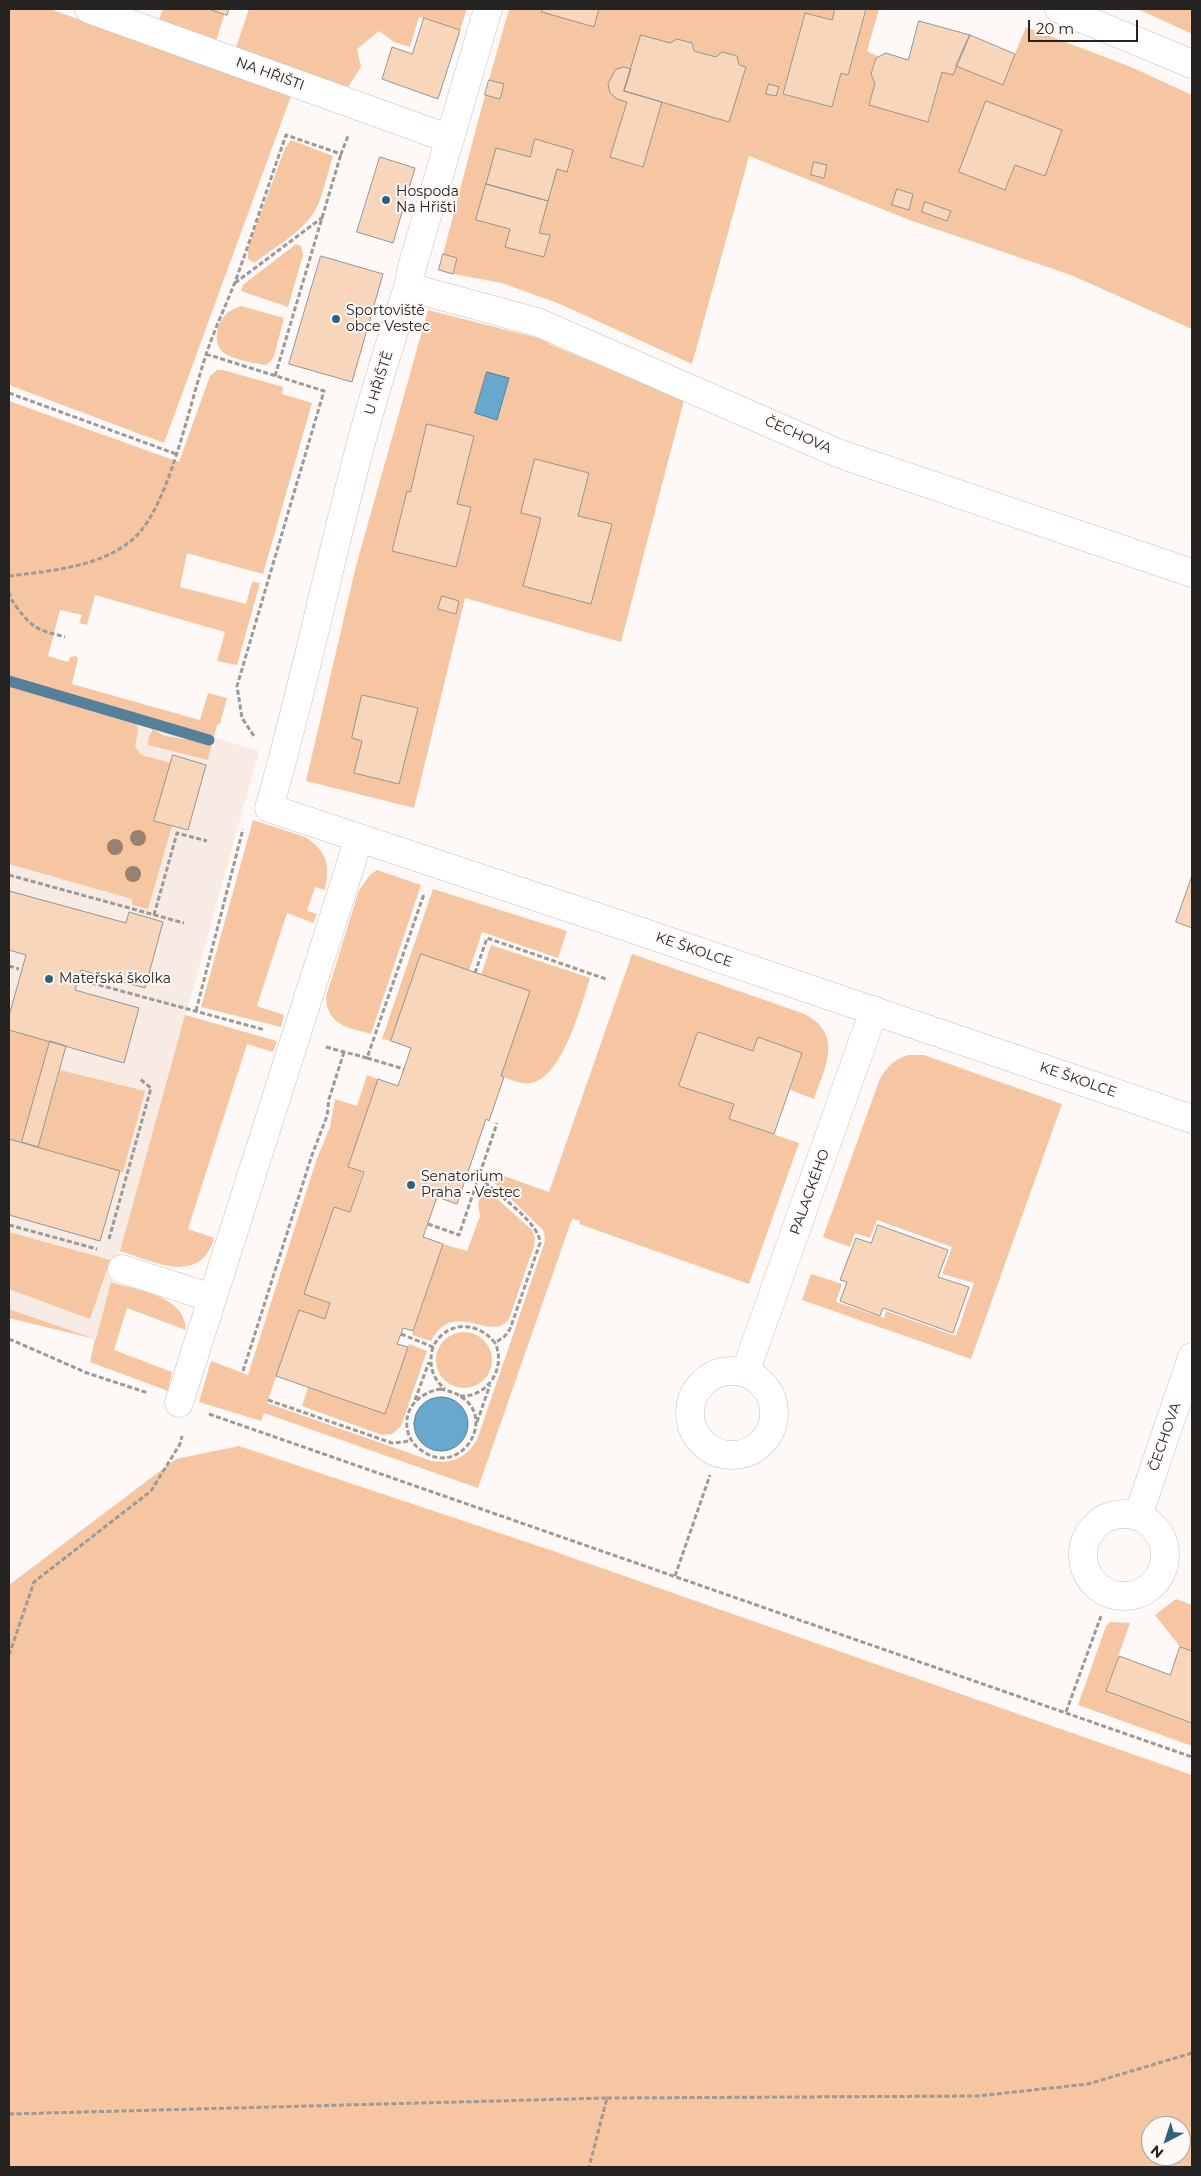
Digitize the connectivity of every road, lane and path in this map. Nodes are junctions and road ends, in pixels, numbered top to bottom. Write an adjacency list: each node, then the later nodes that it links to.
1 (89, 9): 5 (street, NA HŘIŠTI)
2 (488, 9): 6 (street, U HŘIŠTĚ)
3 (1058, 9): 4 (street)
4 (1192, 64)
5 (358, 106): 6 (street, NA HŘIŠTI); 7 (path)
6 (450, 139): 10 (street, U HŘIŠTĚ)
7 (342, 154): 8 (path); 9 (path)
8 (323, 217): 9 (path); 12 (path)
9 (234, 284): 11 (path)
10 (408, 287): 15 (street, ČECHOVA); 19 (street, U HŘIŠTĚ)
11 (206, 354): 12 (path); 14 (path)
12 (275, 376): 20 (path)
13 (9, 393): 14 (path)
14 (176, 454): 16 (path)
15 (1192, 573)
16 (9, 576)
17 (9, 592): 18 (path)
18 (65, 637)
19 (291, 733): 22 (street, KE ŠKOLCE)
20 (258, 742)
21 (244, 824): 34 (path)
22 (359, 838): 33 (street, KE ŠKOLCE); 35 (street)
23 (207, 841): 26 (path)
24 (9, 875): 26 (path)
25 (426, 889): 37 (path)
26 (154, 915): 27 (path)
27 (184, 923)
28 (9, 966): 29 (path)
29 (19, 970)
30 (475, 973): 32 (path)
31 (77, 979): 34 (path)
32 (606, 979)
33 (874, 1010): 40 (street, KE ŠKOLCE); 55 (street, PALACKÉHO)
34 (196, 1011): 35 (path)
35 (295, 1038): 36 (path); 47 (street)
36 (344, 1052): 37 (path); 54 (path)
37 (367, 1058): 38 (path)
38 (404, 1069)
39 (140, 1079): 45 (path)
40 (1192, 1119)
41 (497, 1123): 42 (path)
42 (478, 1179): 43 (path); 50 (path)
43 (428, 1224)
44 (9, 1225): 46 (path)
45 (108, 1242)
46 (114, 1260): 47 (street)
47 (212, 1298): 61 (street)
48 (401, 1334): 51 (path)
49 (9, 1339): 61 (path)
50 (495, 1343): 51 (path); 56 (path)
51 (433, 1347): 52 (path)
52 (431, 1356): 57 (path); 60 (path)
53 (1192, 1357): 65 (street, ČECHOVA)
54 (243, 1371)
55 (745, 1373)
56 (491, 1382): 58 (path); 62 (path)
57 (452, 1393): 58 (path); 60 (path)
58 (458, 1396): 62 (path)
59 (268, 1400): 63 (path)
60 (414, 1402): 63 (path)
61 (185, 1405): 66 (path); 68 (path)
62 (477, 1424): 63 (path)
63 (411, 1440)
64 (710, 1475): 66 (path)
65 (1138, 1516)
66 (675, 1576): 69 (path)
67 (1101, 1616): 69 (path)
68 (9, 1655)
69 (1066, 1712): 70 (path)
70 (1192, 1757)
71 (1192, 2053): 72 (path)
72 (607, 2098): 73 (path); 74 (path)
73 (9, 2114)
74 (590, 2167)

